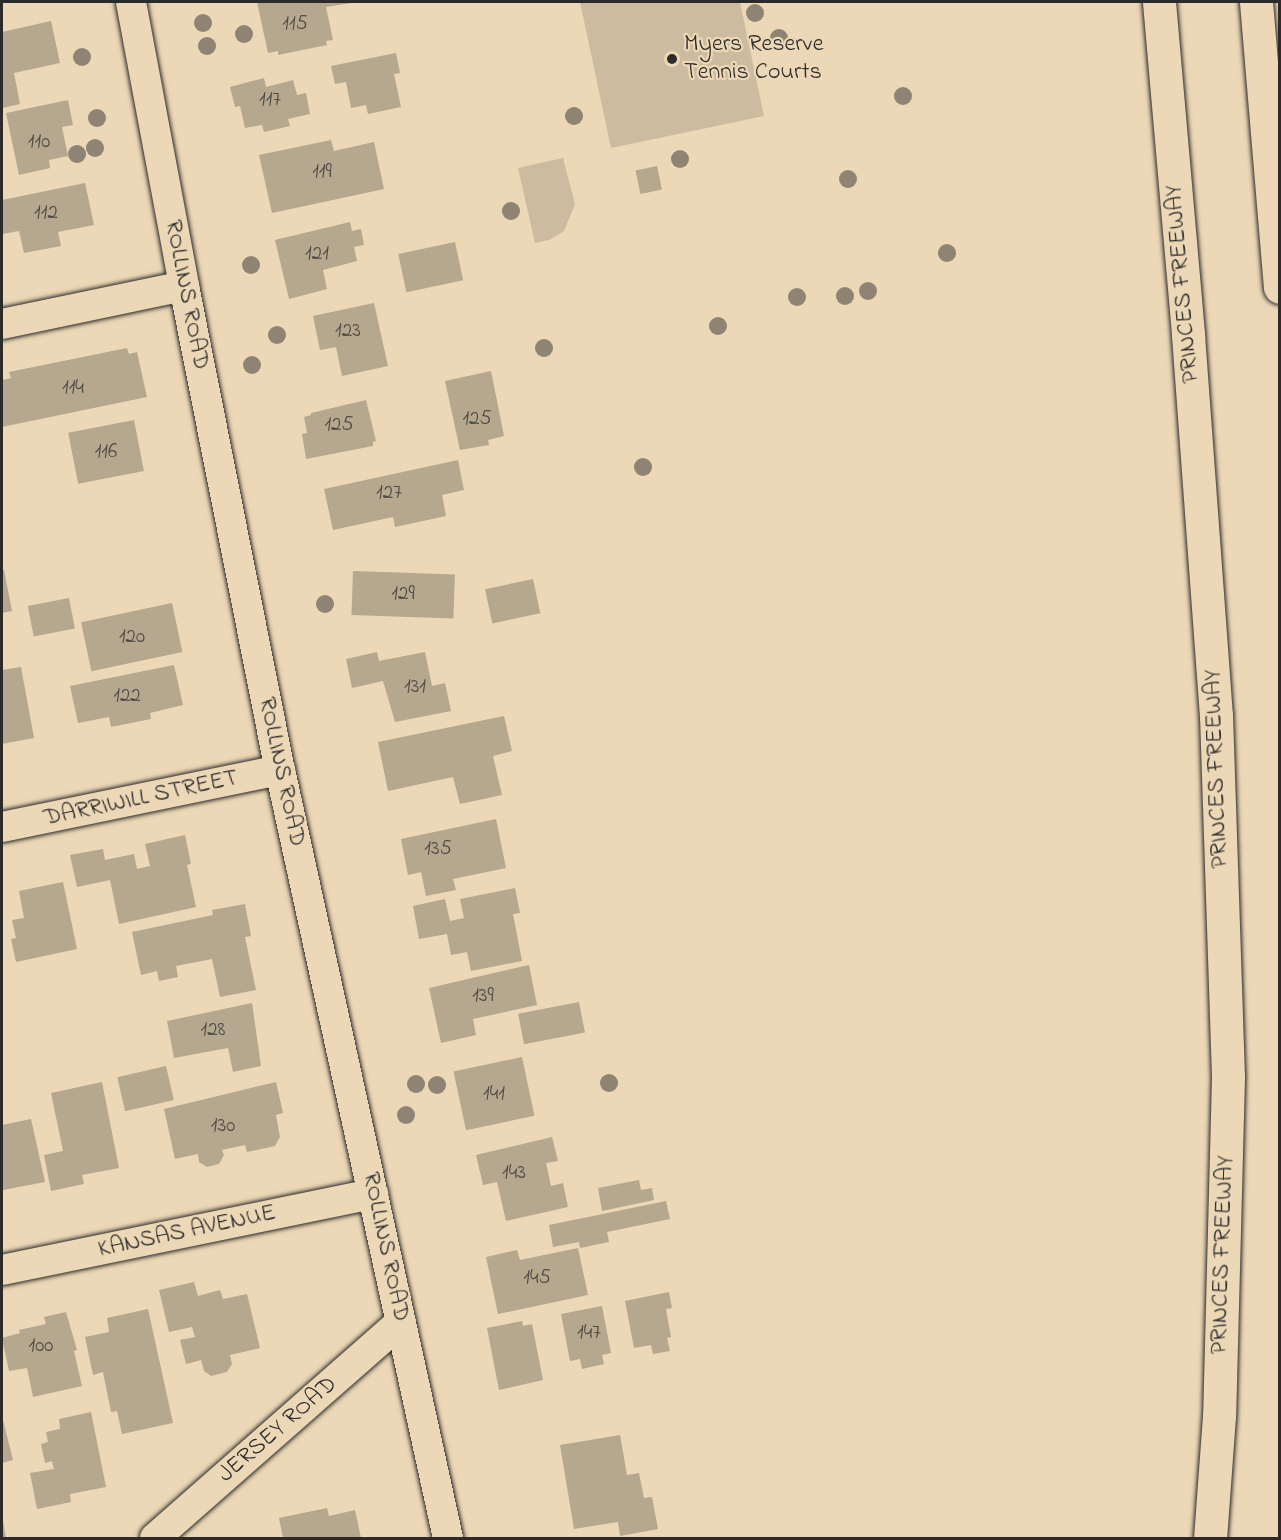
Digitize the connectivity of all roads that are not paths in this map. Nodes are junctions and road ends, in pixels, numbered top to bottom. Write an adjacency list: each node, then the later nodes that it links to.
1 (131, 2): 4 (street, ROLLINS ROAD)
2 (1159, 2): 14 (highway, PRINCES FREEWAY)
3 (1256, 2): 5 (highway)
4 (184, 286): 6 (street); 7 (street, ROLLINS ROAD)
5 (1280, 287)
6 (2, 324)
7 (280, 770): 8 (street, DARRIWILL STREET); 9 (street, ROLLINS ROAD)
8 (2, 827)
9 (373, 1194): 10 (street, KANSAS AVENUE); 11 (street, ROLLINS ROAD)
10 (2, 1270)
11 (401, 1322): 12 (street, JERSEY ROAD); 13 (street, ROLLINS ROAD)
12 (155, 1539)
13 (448, 1539)
14 (1210, 1539)

